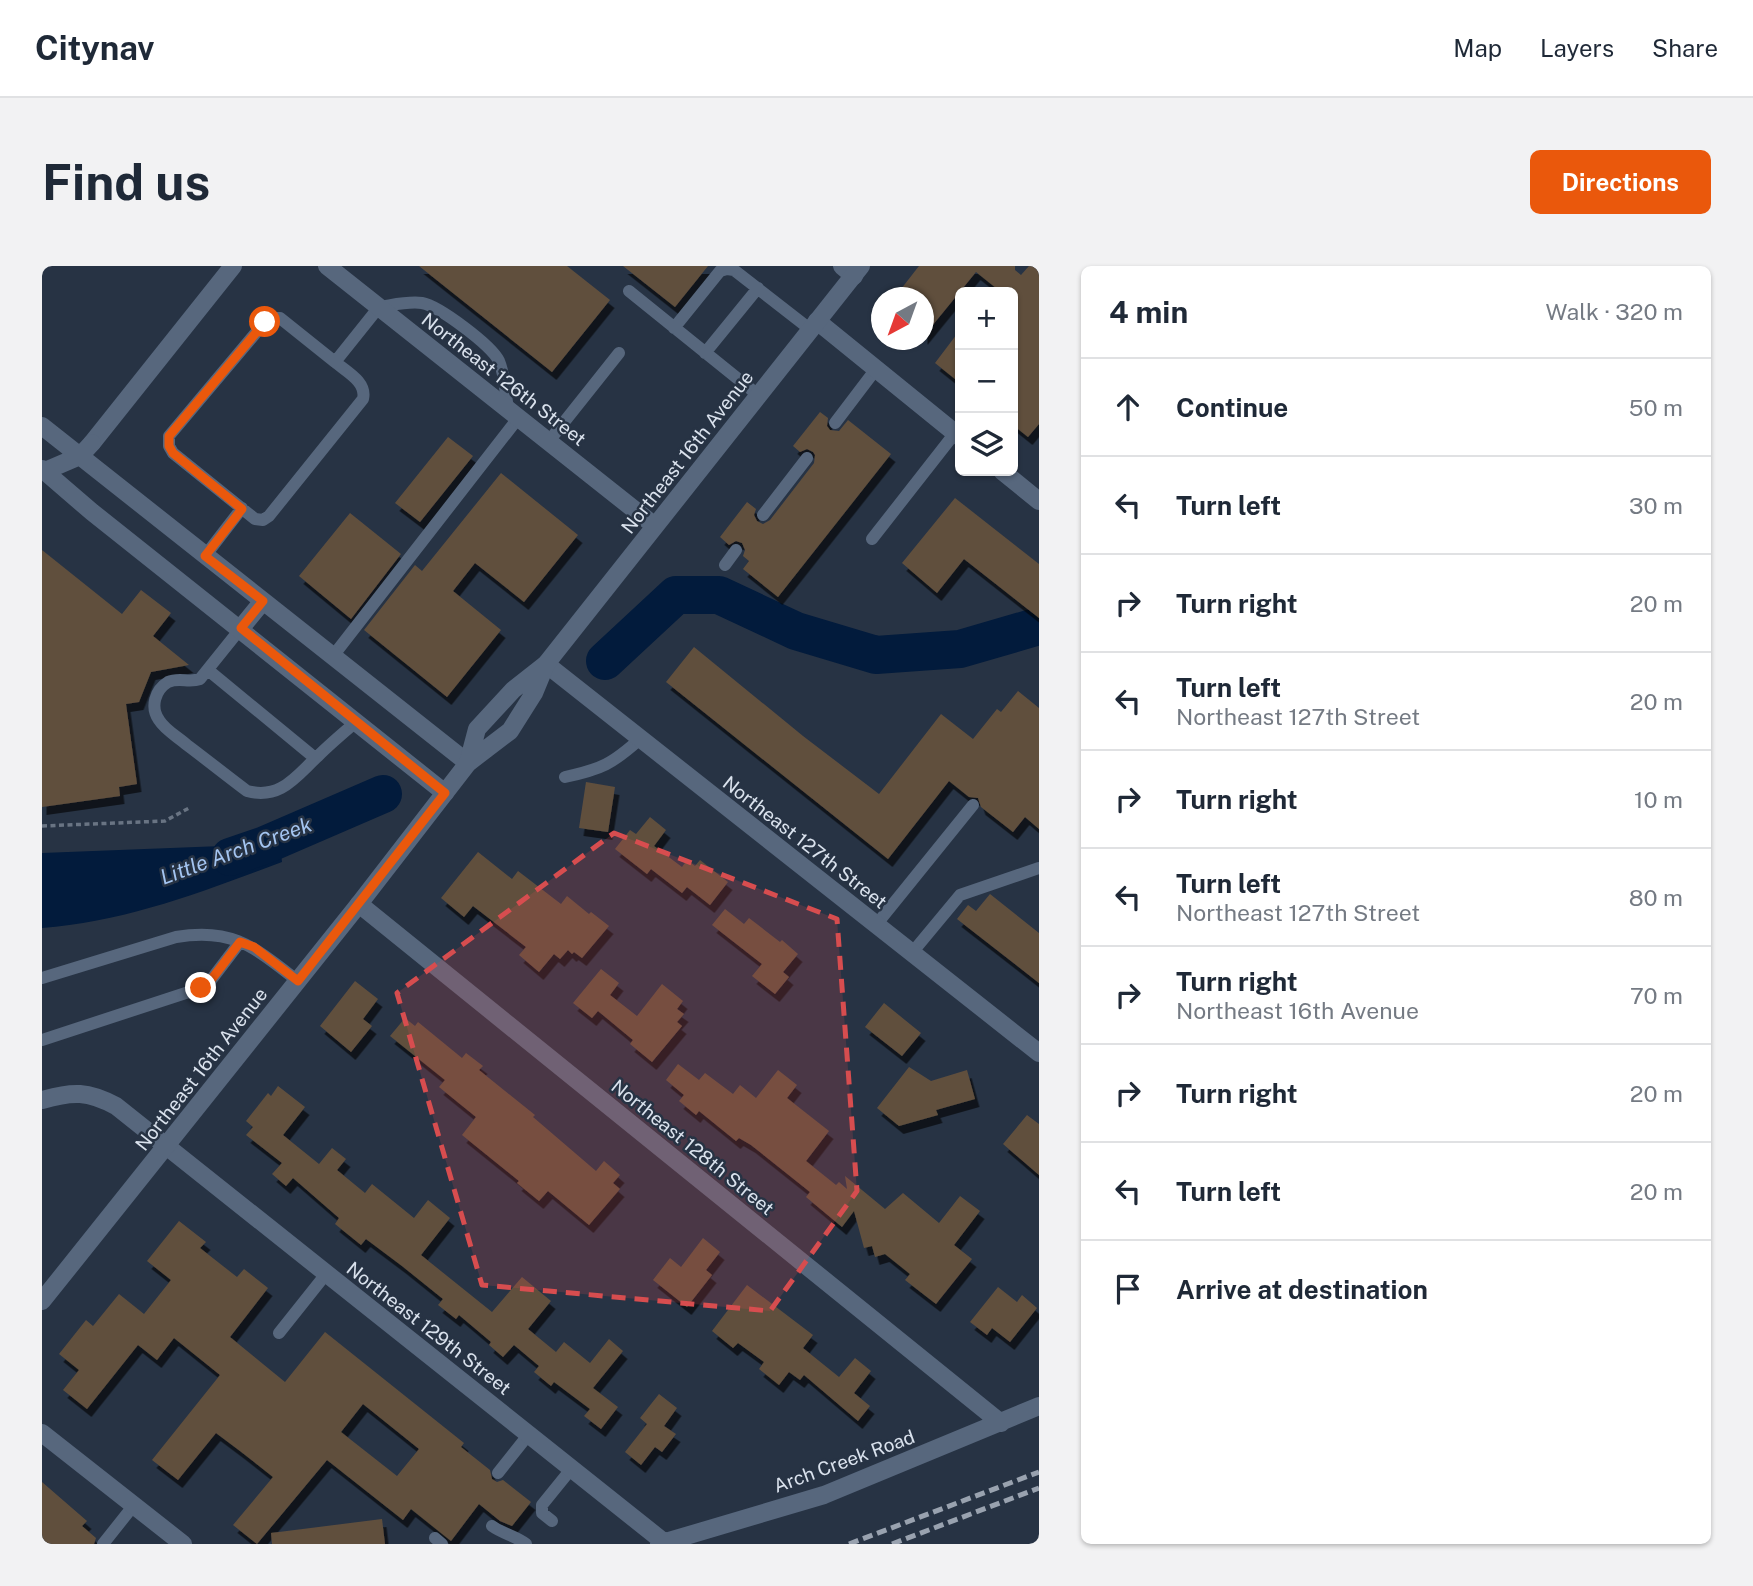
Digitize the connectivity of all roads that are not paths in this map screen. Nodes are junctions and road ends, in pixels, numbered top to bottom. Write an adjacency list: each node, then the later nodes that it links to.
1 (233, 266): 20 (street)
2 (327, 266): 6 (street, Northeast 126th Street)
3 (852, 269): 7 (street, Northeast 16th Avenue)
4 (758, 288): 7 (lane); 8 (lane); 9 (lane)
5 (629, 291): 8 (lane)
6 (379, 307): 11 (lane); 14 (street, Northeast 126th Street); 14 (lane)
7 (814, 326): 12 (street); 13 (street, Northeast 16th Avenue)
8 (674, 328): 9 (lane)
9 (705, 353): 13 (lane)
10 (620, 354): 19 (lane)
11 (335, 362): 25 (lane); 25 (lane)
12 (876, 369): 15 (lane); 17 (street)
13 (758, 395): 27 (street, Northeast 16th Avenue)
14 (513, 413): 19 (street, Northeast 126th Street); 34 (lane)
15 (835, 423)
16 (42, 426): 20 (street)
17 (955, 433)
18 (955, 439): 28 (lane)
19 (549, 441): 27 (street, Northeast 126th Street)
20 (86, 449): 22 (street); 30 (street)
21 (807, 458): 26 (lane)
22 (43, 471): 33 (street)
23 (1008, 476): 24 (street)
24 (1039, 500)
25 (242, 509): 30 (lane)
26 (763, 515)
27 (655, 526): 35 (street, Northeast 16th Avenue)
28 (872, 538)
29 (736, 550): 31 (lane)
30 (205, 556): 32 (street)
31 (725, 565)
32 (263, 601): 33 (street); 34 (street)
33 (241, 628): 36 (lane); 37 (street)
34 (333, 656): 40 (street)
35 (546, 664): 38 (street, Northeast 127th Street); 40 (street, Northeast 16th Avenue); 40 (street, Northeast 16th Avenue)
36 (208, 670): 39 (lane); 39 (lane)
37 (356, 722): 39 (lane); 42 (street)
38 (640, 739): 41 (lane); 46 (street, Northeast 127th Street)
39 (315, 758)
40 (468, 763): 42 (street, Northeast 16th Avenue)
41 (565, 777)
42 (445, 793): 45 (street, Northeast 16th Avenue)
43 (972, 804): 46 (lane)
44 (1039, 868): 48 (lane)
45 (359, 904): 50 (street, Northeast 16th Avenue); 59 (street, Northeast 128th Street)
46 (876, 925): 48 (street, Northeast 127th Street)
47 (240, 942): 49 (lane); 50 (lane); 51 (lane)
48 (911, 954): 52 (street, Northeast 127th Street)
49 (42, 978)
50 (298, 981): 54 (street, Northeast 16th Avenue)
51 (42, 1040)
52 (1039, 1053)
53 (42, 1100): 54 (street, Northeast 129th Street)
54 (166, 1147): 55 (street, Northeast 129th Street); 56 (street, Northeast 16th Avenue)
55 (326, 1274): 57 (lane); 61 (street, Northeast 129th Street)
56 (42, 1301)
57 (279, 1333)
58 (1039, 1406): 59 (street, Arch Creek Road)
59 (1001, 1423): 67 (street, Arch Creek Road)
60 (42, 1433): 64 (street)
61 (529, 1434): 62 (street, Northeast 129th Street); 63 (lane)
62 (572, 1468): 65 (lane); 67 (street, Northeast 129th Street)
63 (498, 1473)
64 (134, 1505): 68 (lane); 69 (street)
65 (552, 1521)
66 (492, 1525): 70 (lane)
67 (662, 1543)
68 (103, 1544)
69 (183, 1544)
70 (526, 1544)

